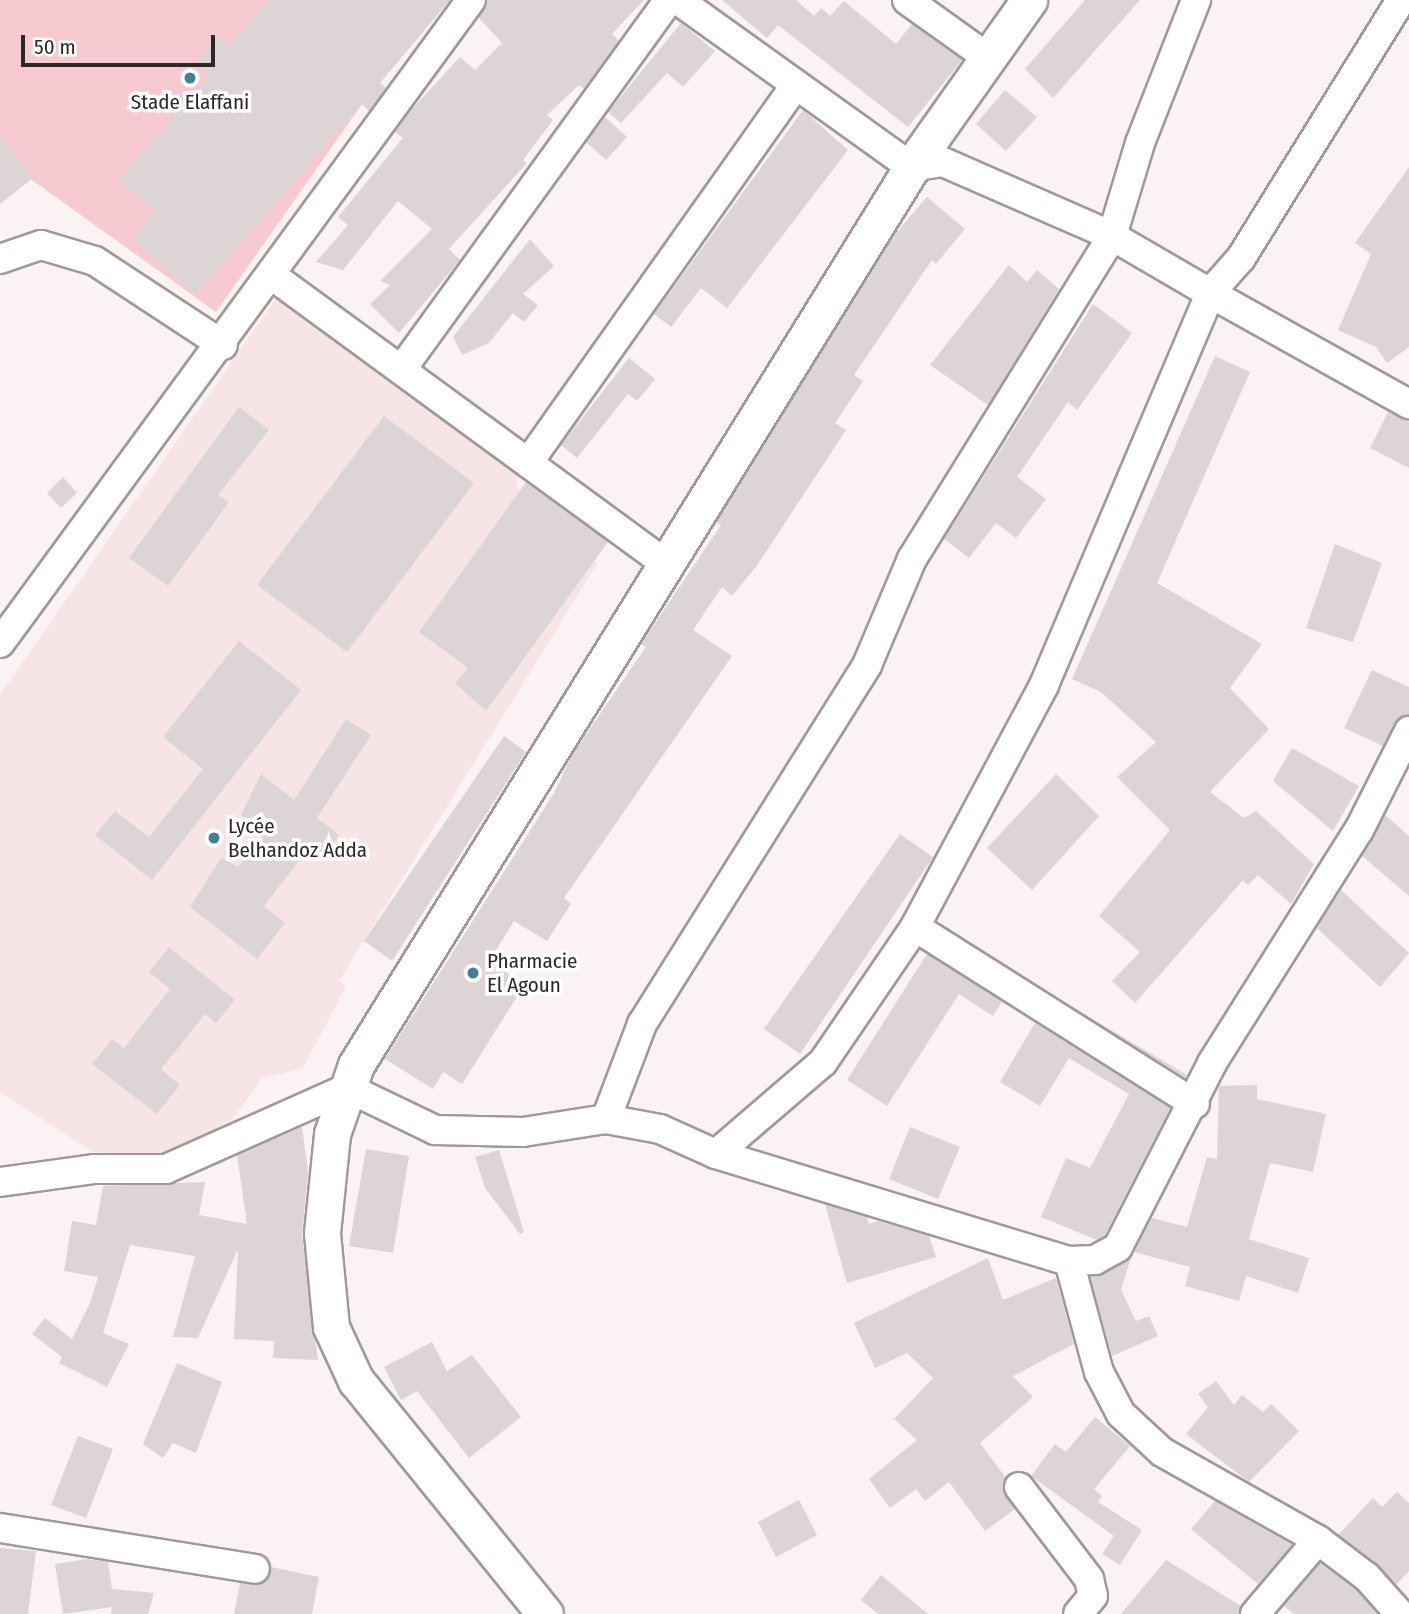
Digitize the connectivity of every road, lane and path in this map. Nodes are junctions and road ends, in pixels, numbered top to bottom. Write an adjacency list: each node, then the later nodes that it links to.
1 (471, 0): 13 (street)
2 (669, 0): 16 (street)
3 (678, 0): 9 (street)
4 (907, 0): 8 (street)
5 (1029, 0): 8 (street)
6 (1196, 0): 11 (street)
7 (1401, 0): 14 (street)
8 (988, 58): 10 (street)
9 (796, 85): 10 (street); 18 (street)
10 (911, 167): 11 (street); 19 (street)
11 (1112, 236): 14 (street); 25 (street)
12 (0, 259): 15 (street)
13 (274, 277): 15 (street); 16 (street)
14 (1210, 293): 17 (street); 22 (street)
15 (223, 345): 20 (street)
16 (401, 370): 18 (street)
17 (1409, 404)
18 (528, 464): 19 (street)
19 (666, 564): 23 (street)
20 (0, 643)
21 (1409, 731): 24 (street)
22 (915, 927): 24 (street); 26 (street)
23 (348, 1088): 25 (street); 27 (street); 34 (street)
24 (1195, 1104): 28 (street)
25 (606, 1119): 26 (street)
26 (716, 1154): 28 (street)
27 (0, 1182)
28 (1069, 1261): 31 (street)
29 (1020, 1487): 35 (street)
30 (0, 1528): 32 (street)
31 (1318, 1540): 33 (street); 36 (street)
32 (255, 1569)
33 (1401, 1605)
34 (545, 1614)
35 (1078, 1614)
36 (1255, 1614)

